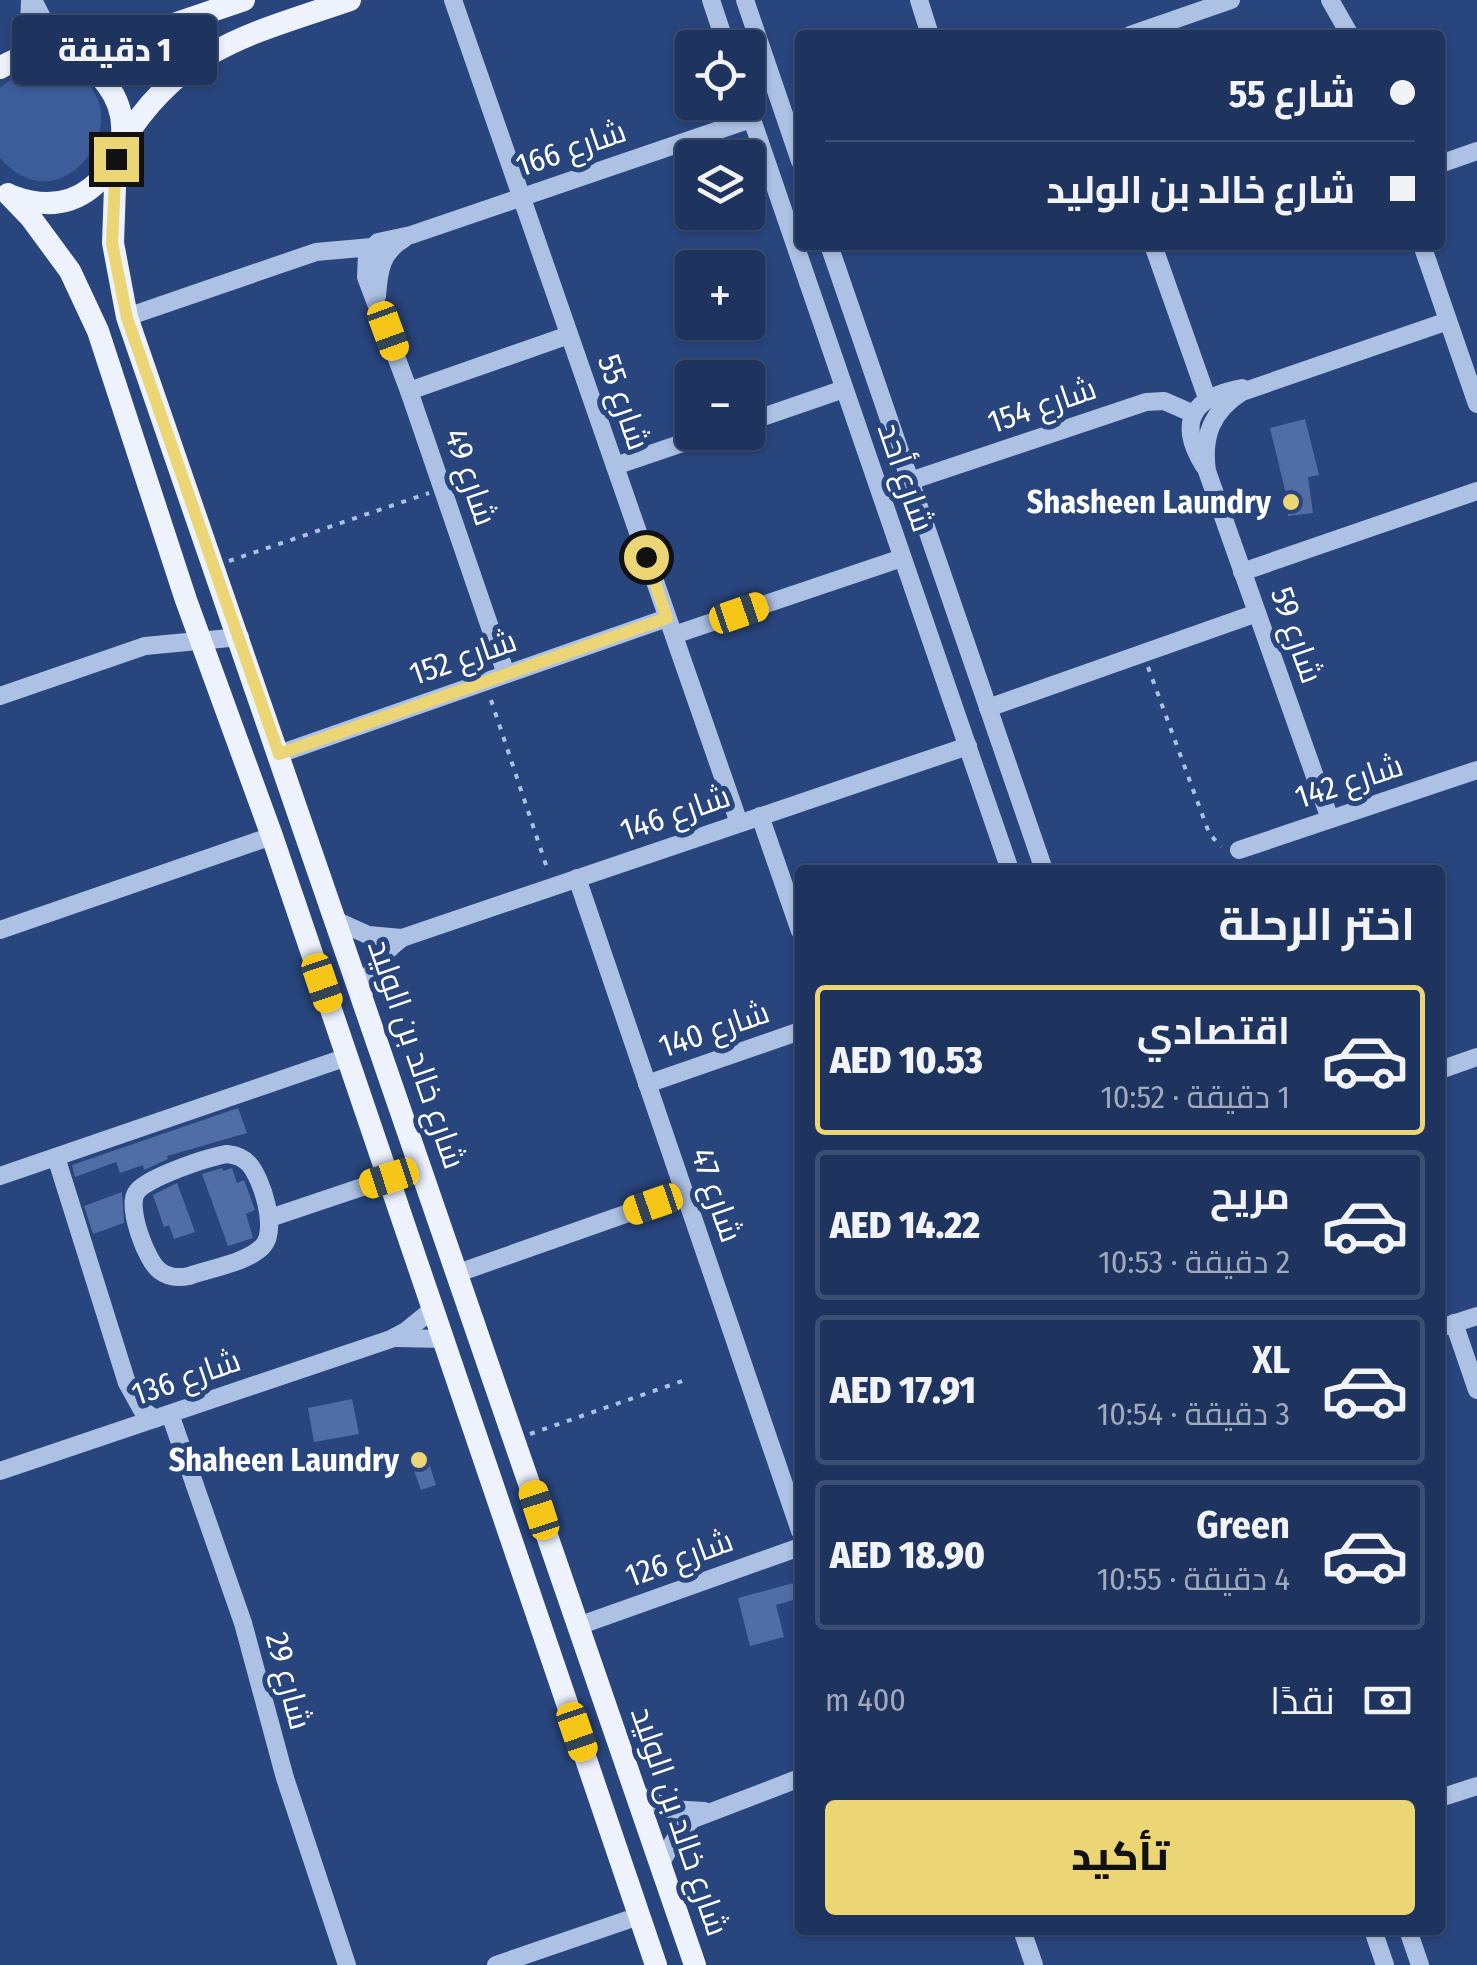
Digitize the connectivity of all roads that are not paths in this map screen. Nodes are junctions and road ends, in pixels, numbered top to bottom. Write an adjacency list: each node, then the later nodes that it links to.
1 (32, 0): 18 (street); 19 (street)
2 (244, 0): 19 (main road)
3 (350, 0): 25 (main road)
4 (453, 0): 28 (street, شارع 55)
5 (711, 0): 12 (street)
6 (919, 0): 14 (street)
7 (1230, 0): 10 (street)
8 (1330, 0): 16 (street)
9 (1343, 0): 17 (street)
10 (1211, 3): 15 (street)
11 (747, 6): 12 (street); 23 (street)
12 (718, 22): 13 (street)
13 (721, 30)
14 (928, 30)
15 (1143, 30)
16 (1348, 30)
17 (1349, 30)
18 (28, 54): 19 (main road); 20 (main road)
19 (64, 54): 25 (main road, شارع خالد بن الوليد)
20 (0, 68)
21 (724, 120): 28 (street, شارع 166)
22 (751, 120): 31 (street, شارع أحد)
23 (795, 146)
24 (1477, 151): 26 (street)
25 (118, 152): 27 (main road); 37 (main road, شارع خالد بن الوليد)
26 (1445, 162)
27 (2, 191): 59 (main road, شارع خالد بن الوليد)
28 (522, 197): 29 (street, شارع 166); 39 (street, شارع 55)
29 (410, 235): 30 (street, شارع 166); 36 (street)
30 (372, 247): 36 (street); 37 (street, شارع 166)
31 (795, 247)
32 (796, 250): 41 (street, شارع أحد)
33 (831, 250): 48 (street, شارع أحد)
34 (1155, 250): 43 (street)
35 (1424, 250): 38 (street)
36 (377, 301): 42 (street, شارع 49)
37 (127, 318): 58 (main road, شارع خالد بن الوليد)
38 (1448, 321): 40 (street); 44 (street)
39 (570, 335): 42 (street); 49 (street, شارع 55)
40 (1256, 386): 43 (street); 50 (street, شارع 59)
41 (844, 389): 46 (street); 51 (street, شارع أحد)
42 (410, 391): 60 (street, شارع 49)
43 (1207, 398): 45 (street)
44 (1477, 404)
45 (1194, 414): 50 (street, شارع 59); 52 (street, شارع 154)
46 (765, 416)
47 (675, 446): 49 (street)
48 (903, 462): 51 (street); 52 (street, شارع أحد)
49 (615, 466): 57 (street, شارع 55)
50 (1207, 471): 55 (street, شارع 59)
51 (872, 472): 54 (street, شارع أحد)
52 (910, 481): 62 (street, شارع أحد)
53 (1477, 491): 55 (street)
54 (902, 558): 57 (street, شارع 152); 63 (street, شارع أحد)
55 (1242, 572): 56 (street, شارع 59)
56 (1257, 613): 62 (street); 67 (street, شارع 59)
57 (670, 626): 60 (street, شارع 152); 68 (street, شارع 55)
58 (240, 638): 59 (street); 64 (main road, شارع خالد بن الوليد)
59 (202, 642): 61 (street); 69 (main road, شارع خالد بن الوليد)
60 (506, 674): 64 (street, شارع 152)
61 (0, 696)
62 (988, 708): 70 (street, شارع أحد)
63 (968, 746): 66 (street, شارع 146); 72 (street, شارع أحد)
64 (279, 754): 77 (main road, شارع خالد بن الوليد)
65 (1477, 771): 67 (street, شارع 142)
66 (760, 816): 68 (street, شارع 146); 76 (street)
67 (1330, 819): 71 (street, شارع 142)
68 (739, 823): 75 (street, شارع 146)
69 (272, 836): 78 (street); 82 (main road, شارع خالد بن الوليد)
70 (1036, 849): 73 (street); 74 (street, شارع أحد)
71 (1239, 850)
72 (1009, 865)
73 (1009, 865)
74 (1042, 865)
75 (576, 878): 79 (street, شارع 146); 85 (street, شارع 47)
76 (795, 917)
77 (337, 922): 79 (street, شارع 146); 80 (main road, شارع خالد بن الوليد)
78 (0, 930)
79 (402, 938): 80 (street, شارع 146)
80 (363, 996): 91 (main road, شارع خالد بن الوليد)
81 (795, 1033): 85 (street, شارع 140)
82 (347, 1057): 86 (street); 88 (main road, شارع خالد بن الوليد)
83 (1477, 1057): 84 (street)
84 (1445, 1068)
85 (646, 1084): 89 (street, شارع 47)
86 (56, 1157): 87 (street); 100 (street, شارع 29)
87 (0, 1176)
88 (389, 1178): 90 (street); 92 (main road, شارع خالد بن الوليد)
89 (685, 1193): 91 (street); 104 (street, شارع 47)
90 (270, 1218): 90 (street)
91 (458, 1273): 97 (main road, شارع خالد بن الوليد)
92 (433, 1309): 95 (street, شارع 136); 96 (main road, شارع خالد بن الوليد)
93 (1477, 1316): 94 (street)
94 (1447, 1326): 99 (street)
95 (390, 1339): 96 (street, شارع 136); 100 (street, شارع 136)
96 (443, 1339): 98 (main road, شارع خالد بن الوليد)
97 (495, 1380): 98 (main road); 101 (main road, شارع خالد بن الوليد)
98 (460, 1390): 102 (main road, شارع خالد بن الوليد)
99 (1477, 1390)
100 (162, 1416): 103 (street, شارع 136); 117 (street, شارع 29)
101 (514, 1432): 102 (main road); 106 (main road, شارع خالد بن الوليد)
102 (477, 1438): 113 (main road, شارع خالد بن الوليد)
103 (0, 1471)
104 (795, 1534)
105 (795, 1547): 106 (street, شارع 126)
106 (578, 1626): 109 (main road, شارع خالد بن الوليد)
107 (795, 1780): 111 (street)
108 (1477, 1786): 110 (street)
109 (636, 1794): 111 (street); 112 (main road, شارع خالد بن الوليد)
110 (1445, 1796)
111 (709, 1810): 112 (street)
112 (660, 1864): 120 (main road, شارع خالد بن الوليد)
113 (639, 1916): 118 (street); 119 (main road, شارع خالد بن الوليد)
114 (1024, 1935): 121 (street)
115 (1375, 1935): 122 (street)
116 (1410, 1935): 123 (street)
117 (347, 1965)
118 (496, 1965)
119 (656, 1965)
120 (695, 1965)
121 (1034, 1965)
122 (1385, 1965)
123 (1420, 1965)

